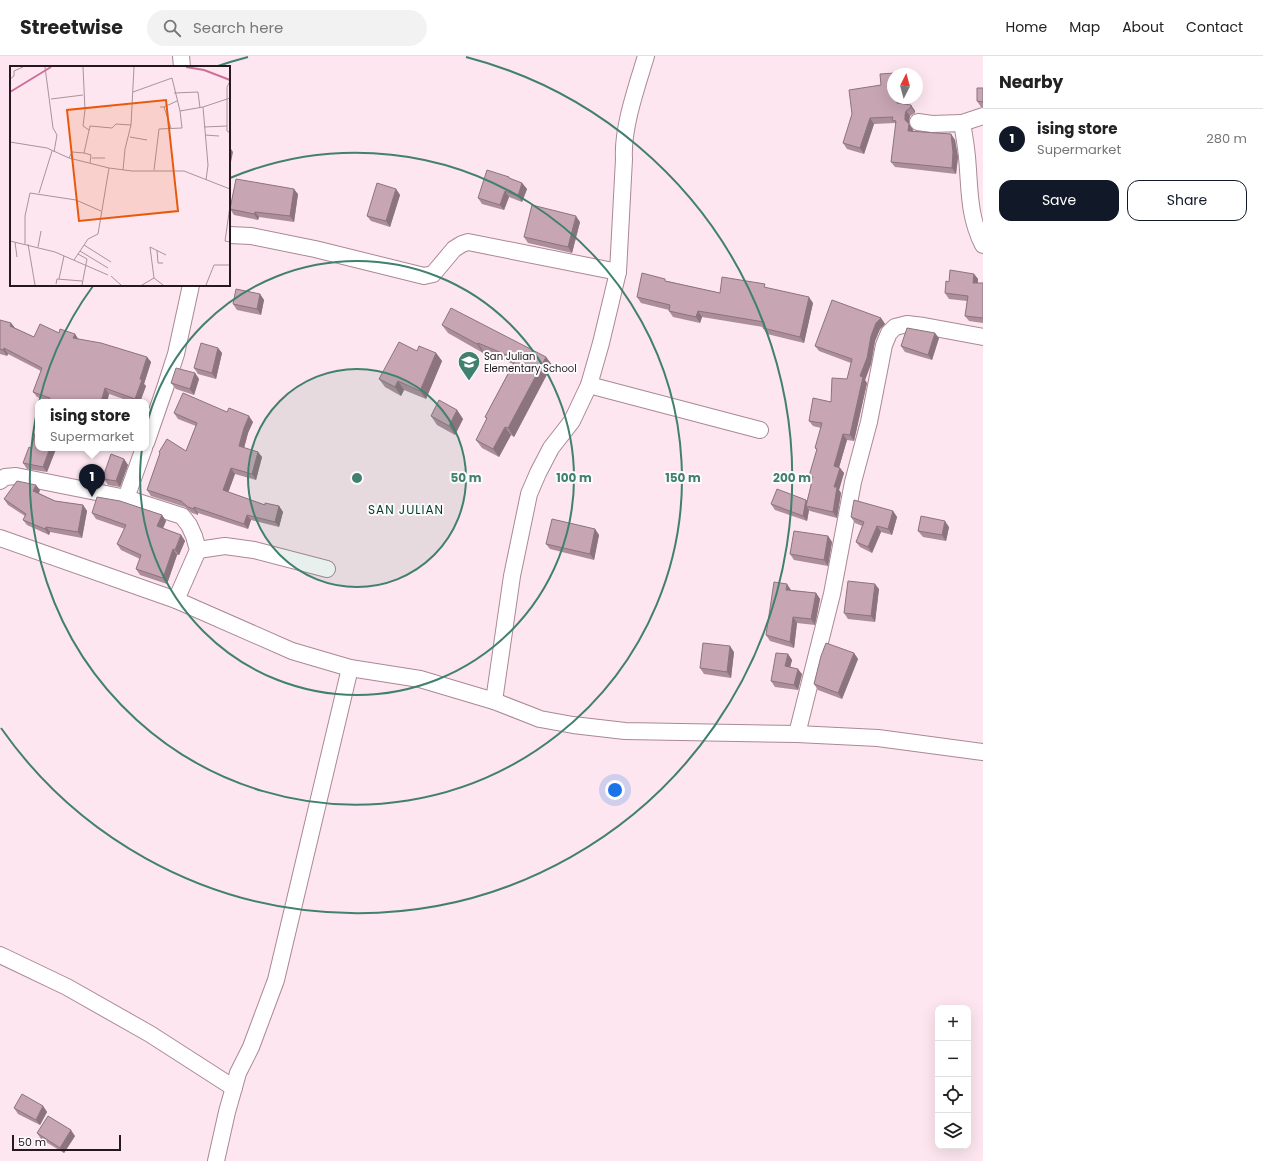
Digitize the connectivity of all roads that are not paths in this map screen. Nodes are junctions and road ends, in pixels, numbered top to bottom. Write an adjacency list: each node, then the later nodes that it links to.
1 (181, 56): 3 (street)
2 (646, 56): 9 (street)
3 (182, 66)
4 (983, 116): 6 (street)
5 (918, 122): 6 (street)
6 (962, 123): 8 (street)
7 (230, 234): 9 (street)
8 (983, 245)
9 (618, 272): 12 (street)
10 (191, 286): 14 (street)
11 (983, 338): 24 (street)
12 (589, 385): 13 (street); 23 (street)
13 (760, 430)
14 (149, 434)
15 (143, 451): 17 (street)
16 (0, 481): 17 (street)
17 (126, 498): 19 (street)
18 (0, 538): 21 (street)
19 (198, 550): 20 (street); 21 (street)
20 (327, 569)
21 (176, 600): 22 (street)
22 (350, 668): 23 (street); 27 (street)
23 (494, 701): 24 (street)
24 (797, 734): 25 (street)
25 (983, 752)
26 (0, 955): 27 (street)
27 (234, 1088): 28 (street)
28 (216, 1161)

